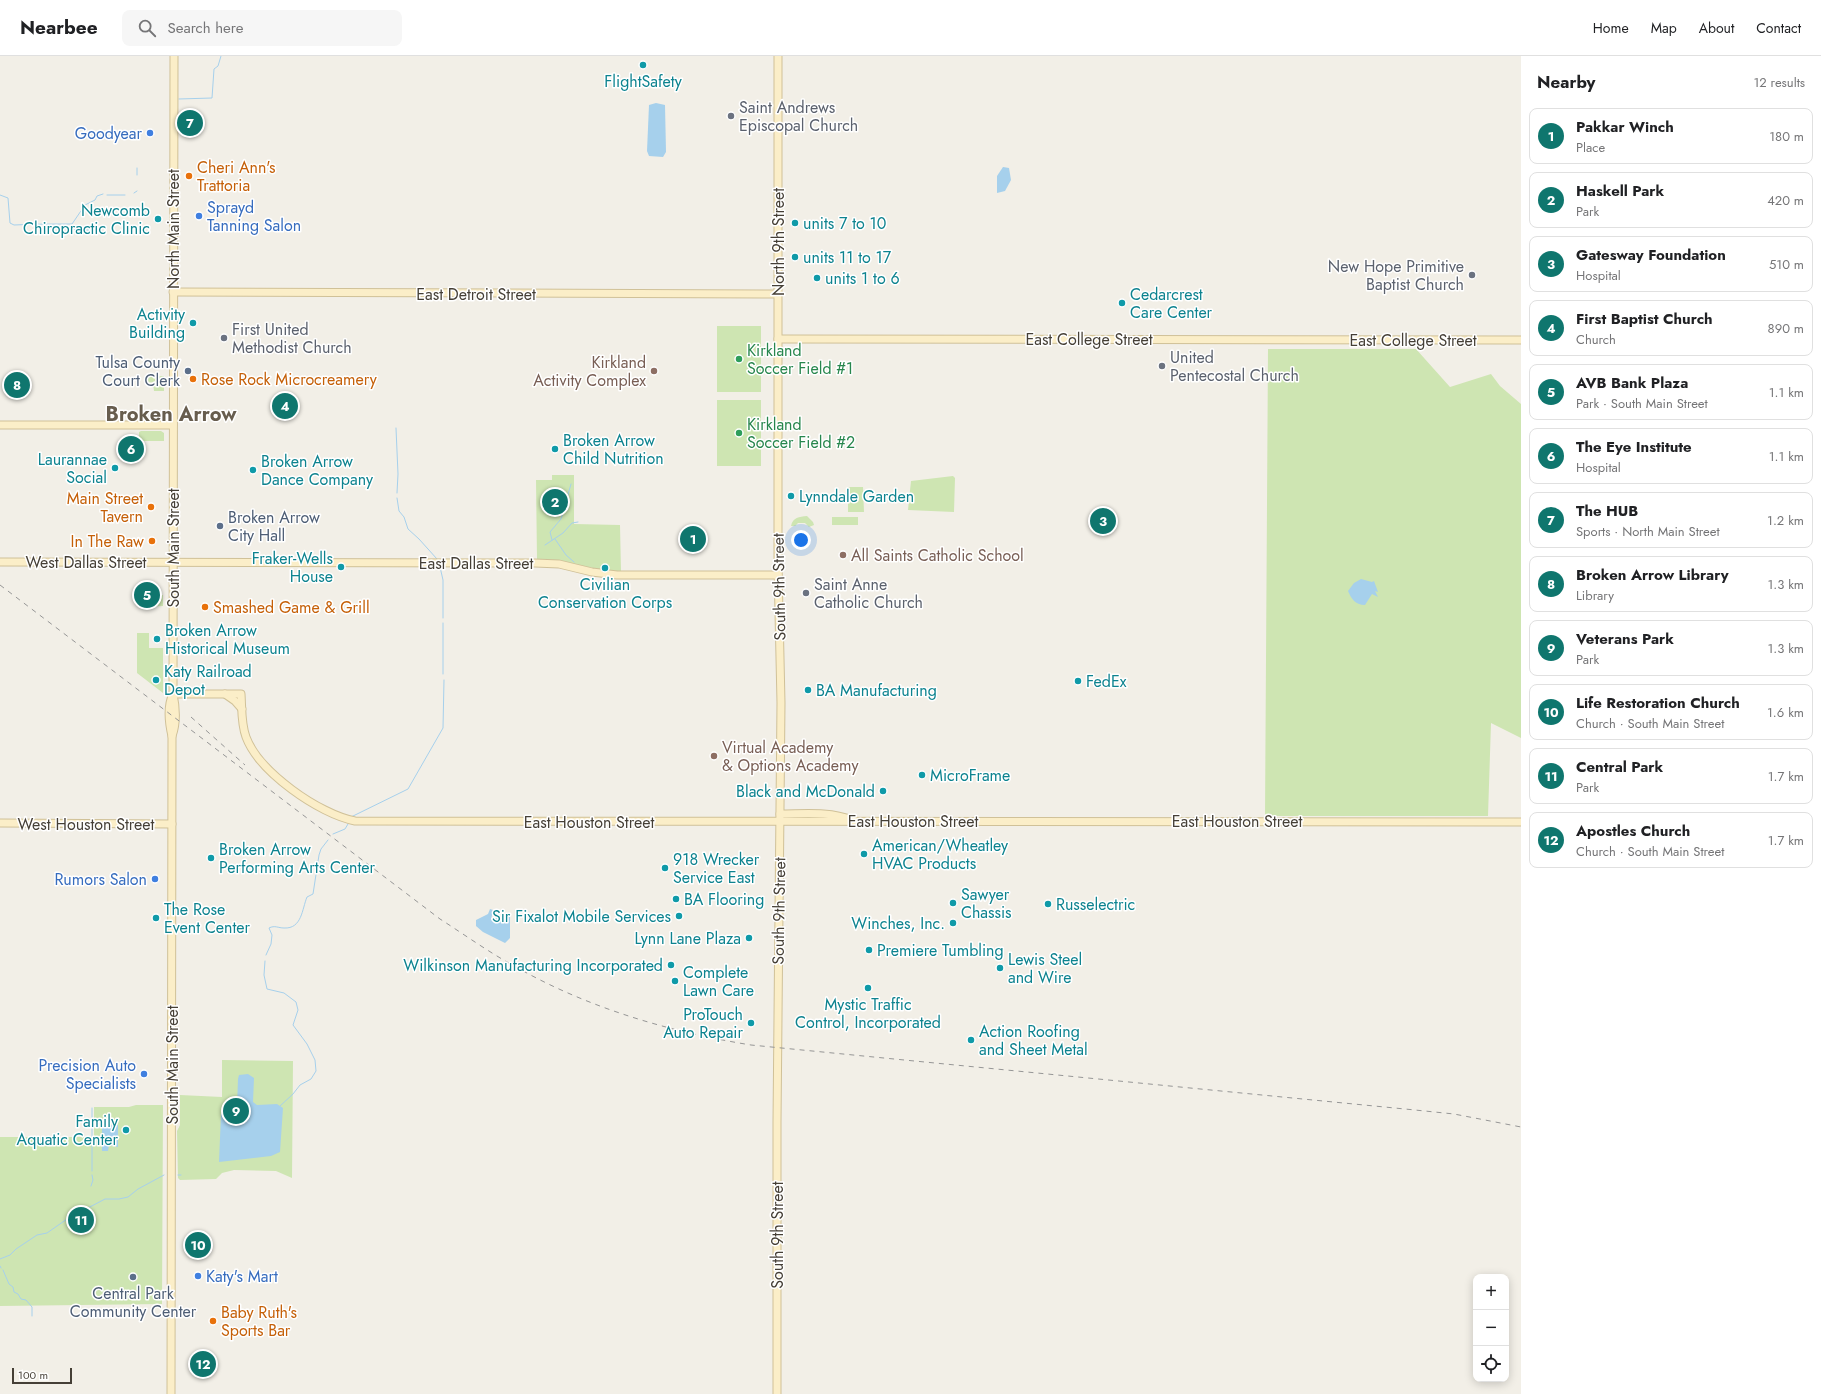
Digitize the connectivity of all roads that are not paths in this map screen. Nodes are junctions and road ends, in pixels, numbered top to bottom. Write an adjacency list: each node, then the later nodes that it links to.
1 (174, 56): 3 (street, North Main Street)
2 (778, 56): 4 (street, North 9th Street)
3 (173, 292): 4 (street, East Detroit Street); 8 (street, North Main Street)
4 (778, 294): 5 (street, North 9th Street)
5 (778, 340): 6 (street, East College Street); 9 (street, North 9th Street)
6 (1521, 340)
7 (0, 425): 8 (street)
8 (173, 426): 11 (street, South Main Street)
9 (778, 428): 12 (street, South 9th Street)
10 (0, 562): 11 (street, West Dallas Street)
11 (173, 562): 12 (street, East Dallas Street); 13 (street, South Main Street)
12 (778, 575): 16 (street, South 9th Street)
13 (173, 694): 14 (street); 19 (street, South Main Street)
14 (225, 694): 15 (street); 15 (street, East Houston Street)
15 (242, 710): 16 (street, East Houston Street)
16 (780, 818): 17 (street, East Houston Street); 21 (street, South 9th Street)
17 (1521, 822)
18 (0, 823): 19 (street, West Houston Street)
19 (172, 824): 20 (street, South Main Street)
20 (171, 1394)
21 (777, 1394)

